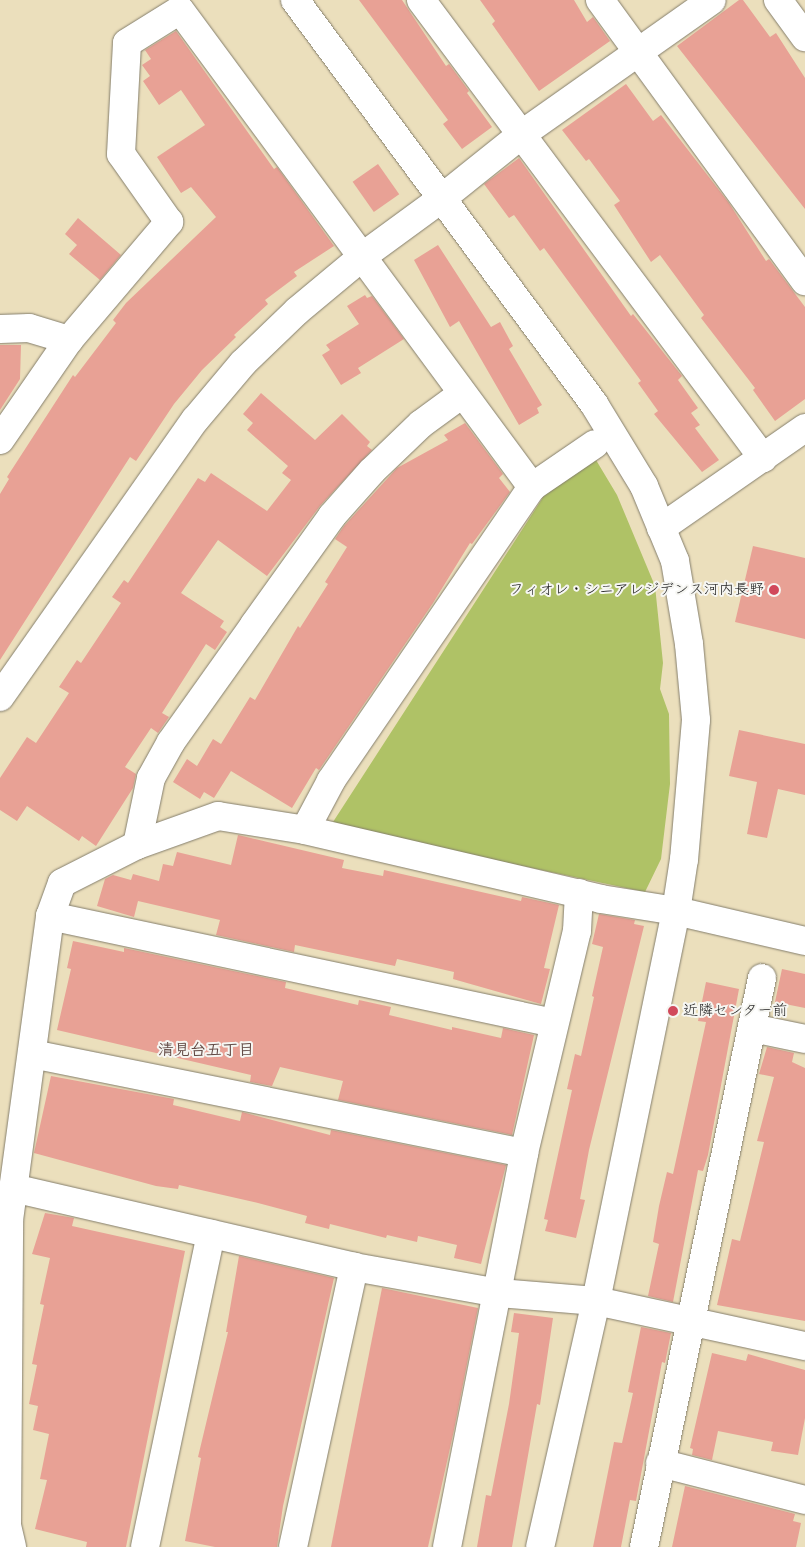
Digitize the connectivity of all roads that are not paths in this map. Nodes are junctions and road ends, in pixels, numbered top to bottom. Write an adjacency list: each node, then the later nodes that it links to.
1 (295, 0): 9 (street)
2 (421, 0): 8 (street)
3 (600, 0): 7 (street)
4 (712, 0): 7 (street)
5 (778, 0): 6 (street)
6 (805, 37)
7 (638, 52): 8 (street); 11 (street)
8 (522, 134): 9 (street); 18 (street)
9 (441, 199): 10 (street); 20 (street)
10 (363, 256): 13 (street); 14 (street); 21 (street)
11 (805, 282)
12 (0, 329): 13 (street)
13 (69, 340): 16 (street)
14 (462, 394): 19 (street); 23 (street)
15 (805, 428): 18 (street)
16 (0, 440)
17 (595, 444): 19 (street)
18 (763, 458): 20 (street)
19 (532, 487): 22 (street)
20 (661, 528): 25 (street)
21 (0, 697)
22 (305, 830): 23 (street); 24 (street)
23 (137, 845): 26 (street)
24 (579, 893): 25 (street); 29 (street)
25 (676, 911): 27 (street); 38 (street)
26 (50, 916): 29 (street); 32 (street)
27 (805, 941)
28 (762, 978): 30 (street)
29 (554, 1023): 33 (street)
30 (752, 1028): 31 (street); 39 (street)
31 (805, 1039)
32 (32, 1054): 33 (street); 34 (street)
33 (524, 1153): 37 (street)
34 (13, 1188): 35 (street); 43 (street)
35 (210, 1234): 36 (street); 44 (street)
36 (354, 1267): 37 (street); 45 (street)
37 (499, 1293): 38 (street); 46 (street)
38 (596, 1301): 39 (street); 47 (street)
39 (693, 1322): 40 (street); 41 (street)
40 (805, 1346)
41 (660, 1463): 42 (street); 48 (street)
42 (805, 1500)
43 (12, 1547)
44 (145, 1547)
45 (293, 1547)
46 (447, 1547)
47 (540, 1547)
48 (644, 1547)

